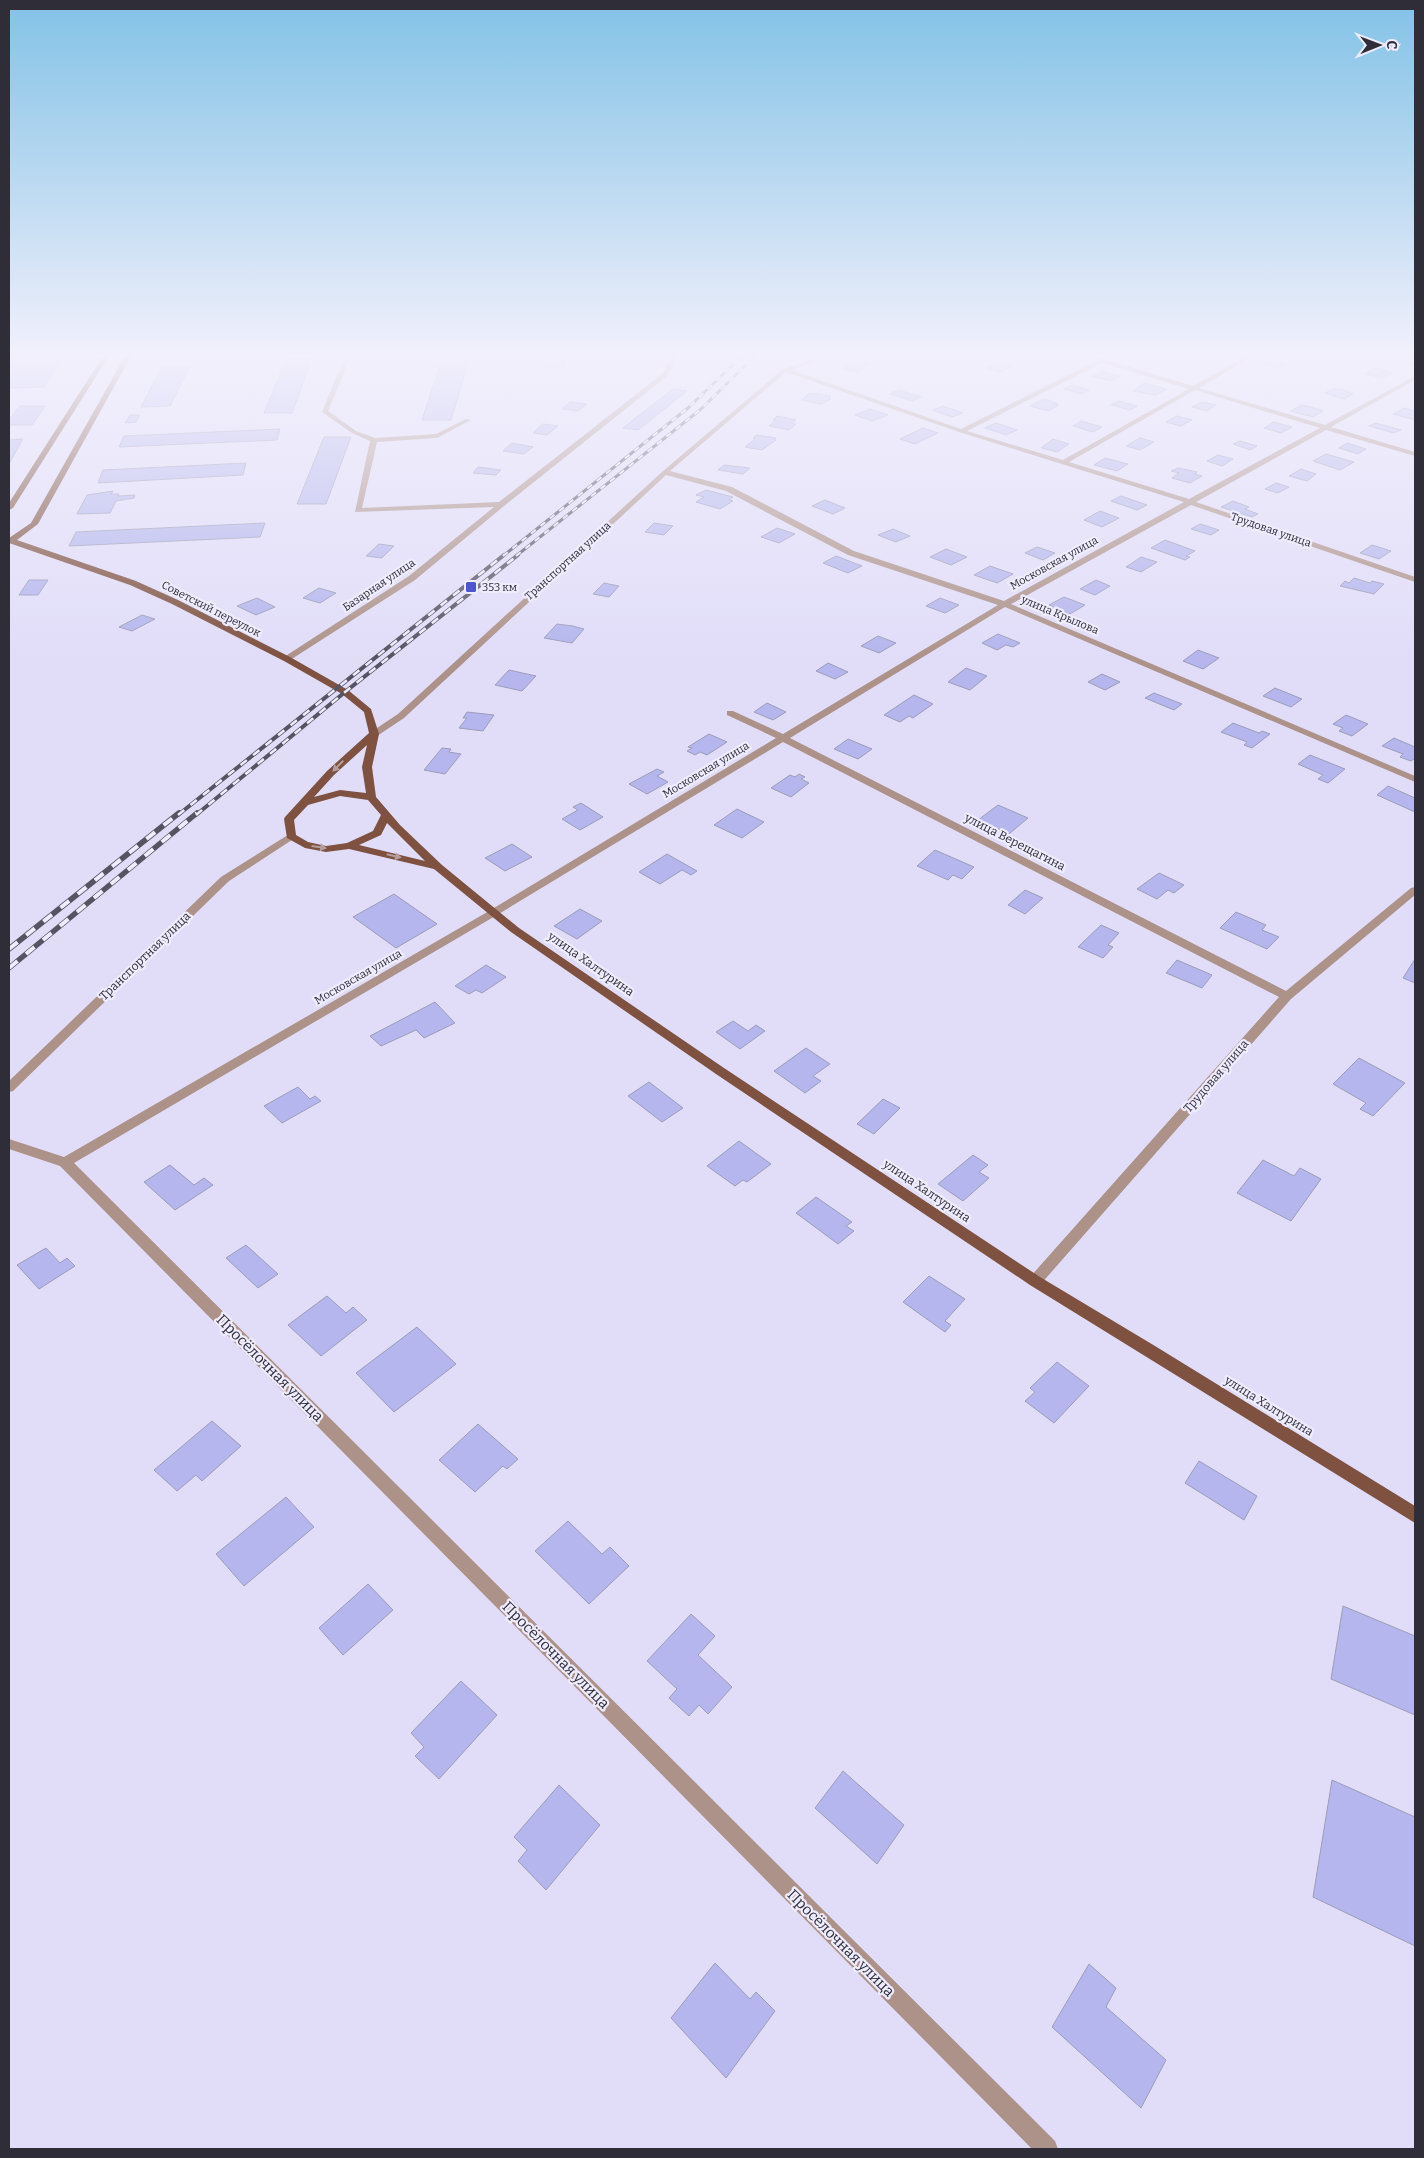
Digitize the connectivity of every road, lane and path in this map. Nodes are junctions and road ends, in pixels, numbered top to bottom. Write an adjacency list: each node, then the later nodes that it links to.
1 (42, 457): 13 (main road)
2 (72, 457): 14 (main road)
3 (370, 457): 12 (street)
4 (561, 457): 12 (street, Базарная улица)
5 (684, 457): 10 (street, Транспортная улица)
6 (1043, 457): 9 (street, Трудовая улица)
7 (1074, 457): 9 (street)
8 (1272, 457): 11 (street, Московская улица)
9 (1063, 463): 11 (street, Трудовая улица)
10 (666, 472): 16 (street, улица Крылова); 19 (street, Транспортная улица)
11 (1190, 502): 15 (street, Трудовая улица); 16 (street, Московская улица)
12 (501, 504): 17 (street, Базарная улица)
13 (9, 508)
14 (9, 542): 17 (main road, Советский переулок)
15 (1415, 580)
16 (1005, 604): 20 (street, Московская улица); 21 (street, улица Крылова)
17 (287, 659): 19 (main road, Советский переулок)
18 (730, 713): 20 (street, улица Верещагина)
19 (374, 734): 22 (main road); 23 (main road, one-way to 23)
20 (783, 738): 29 (street, Московская улица); 30 (street, улица Верещагина)
21 (1415, 779)
22 (371, 797): 23 (main road); 24 (main road, улица Халтурина)
23 (307, 802): 25 (main road)
24 (386, 814): 26 (main road); 27 (main road, улица Халтурина)
25 (291, 836): 26 (main road, one-way to 26); 31 (street, Транспортная улица)
26 (349, 846): 27 (main road, one-way to 27)
27 (438, 867): 29 (main road, улица Халтурина)
28 (1415, 890): 30 (street, Трудовая улица)
29 (493, 913): 33 (street, Московская улица); 34 (main road, улица Халтурина)
30 (1287, 996): 34 (street, Трудовая улица)
31 (9, 1088)
32 (9, 1144): 33 (street)
33 (65, 1162): 36 (street, Просёлочная улица)
34 (1035, 1281): 35 (main road, улица Халтурина)
35 (1415, 1515)
36 (1046, 2149)

